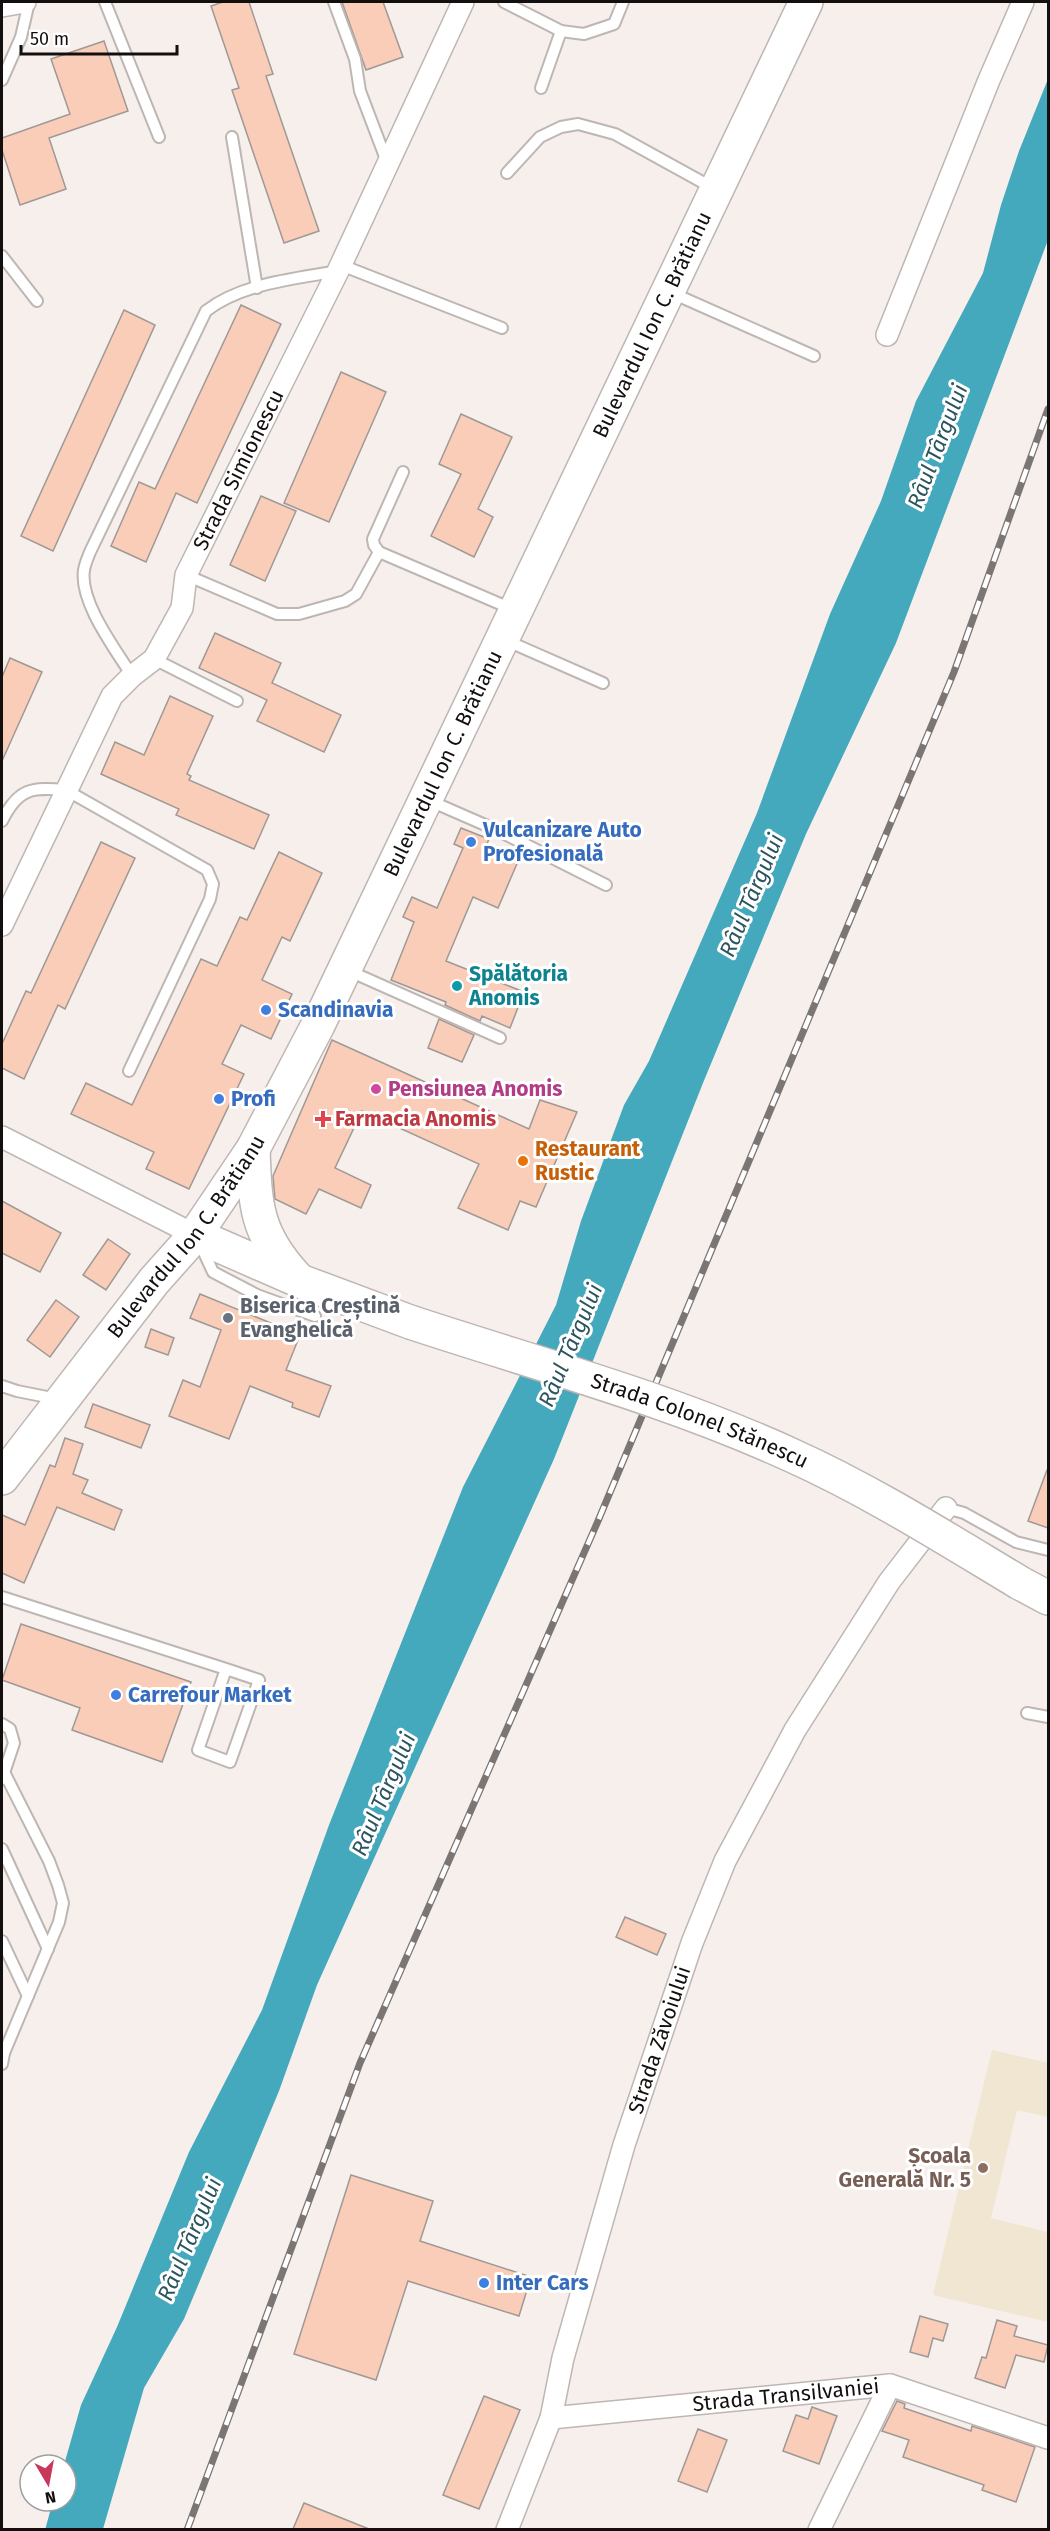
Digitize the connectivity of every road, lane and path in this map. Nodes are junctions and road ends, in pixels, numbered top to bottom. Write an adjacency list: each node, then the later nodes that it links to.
1 (24, 2): 10 (street)
2 (29, 2): 12 (lane)
3 (105, 2): 14 (lane)
4 (334, 2): 16 (lane)
5 (463, 2): 16 (street, Strada Simionescu)
6 (504, 2): 11 (lane)
7 (623, 2): 11 (lane)
8 (806, 2): 18 (main road, Bulevardul Ion C. Brătianu)
9 (1023, 2): 25 (street)
10 (2, 6)
11 (561, 31): 13 (lane)
12 (2, 80)
13 (541, 88)
14 (159, 137)
15 (232, 137): 21 (lane)
16 (387, 162): 20 (street, Strada Simionescu)
17 (507, 174): 18 (lane)
18 (716, 189): 22 (main road, Bulevardul Ion C. Brătianu)
19 (2, 256): 23 (lane)
20 (339, 268): 21 (lane); 24 (lane); 29 (street, Strada Simionescu)
21 (257, 288): 32 (lane)
22 (669, 292): 26 (lane); 30 (main road, Bulevardul Ion C. Brătianu)
23 (37, 301)
24 (502, 328)
25 (886, 334)
26 (814, 356)
27 (403, 472): 28 (lane)
28 (379, 552): 29 (lane); 30 (lane)
29 (186, 575): 31 (street, Strada Simionescu)
30 (508, 624): 33 (lane); 36 (main road, Bulevardul Ion C. Brătianu)
31 (154, 659): 32 (street, Strada Simionescu); 34 (lane)
32 (132, 676): 35 (street, Strada Simionescu)
33 (603, 683)
34 (237, 700)
35 (66, 790): 37 (lane); 39 (street, Strada Simionescu); 42 (lane)
36 (425, 798): 38 (lane); 40 (main road, Bulevardul Ion C. Brătianu)
37 (2, 821)
38 (606, 885)
39 (2, 925)
40 (344, 969): 41 (lane); 44 (main road, Bulevardul Ion C. Brătianu)
41 (500, 1038)
42 (129, 1071)
43 (2, 1137): 45 (street)
44 (253, 1149): 45 (main road, Bulevardul Ion C. Brătianu); 46 (main road)
45 (195, 1235): 46 (main road, Strada Colonel Stănescu); 47 (lane); 49 (main road, Bulevardul Ion C. Brătianu)
46 (300, 1281): 54 (main road, Strada Colonel Stănescu, bridge)
47 (315, 1316)
48 (2, 1386): 49 (lane)
49 (62, 1400): 50 (main road, Bulevardul Ion C. Brătianu)
50 (2, 1478)
51 (946, 1508): 52 (lane); 67 (street, Strada Zăvoiului)
52 (1048, 1550)
53 (2, 1597): 55 (lane)
54 (1048, 1598)
55 (226, 1669): 55 (lane)
56 (1027, 1713): 57 (lane)
57 (1048, 1717)
58 (2, 1724): 59 (lane)
59 (3, 1777): 62 (lane)
60 (2, 1850): 62 (lane)
61 (2, 1941): 63 (lane)
62 (48, 1949): 63 (lane)
63 (28, 1996): 64 (lane)
64 (3, 2050): 65 (lane)
65 (2, 2064)
66 (890, 2385): 67 (street, Strada Transilvaniei); 68 (street, Strada Transilvaniei); 70 (street)
67 (551, 2418): 69 (street, Strada Zăvoiului)
68 (1048, 2438)
69 (507, 2529)
70 (819, 2529)

